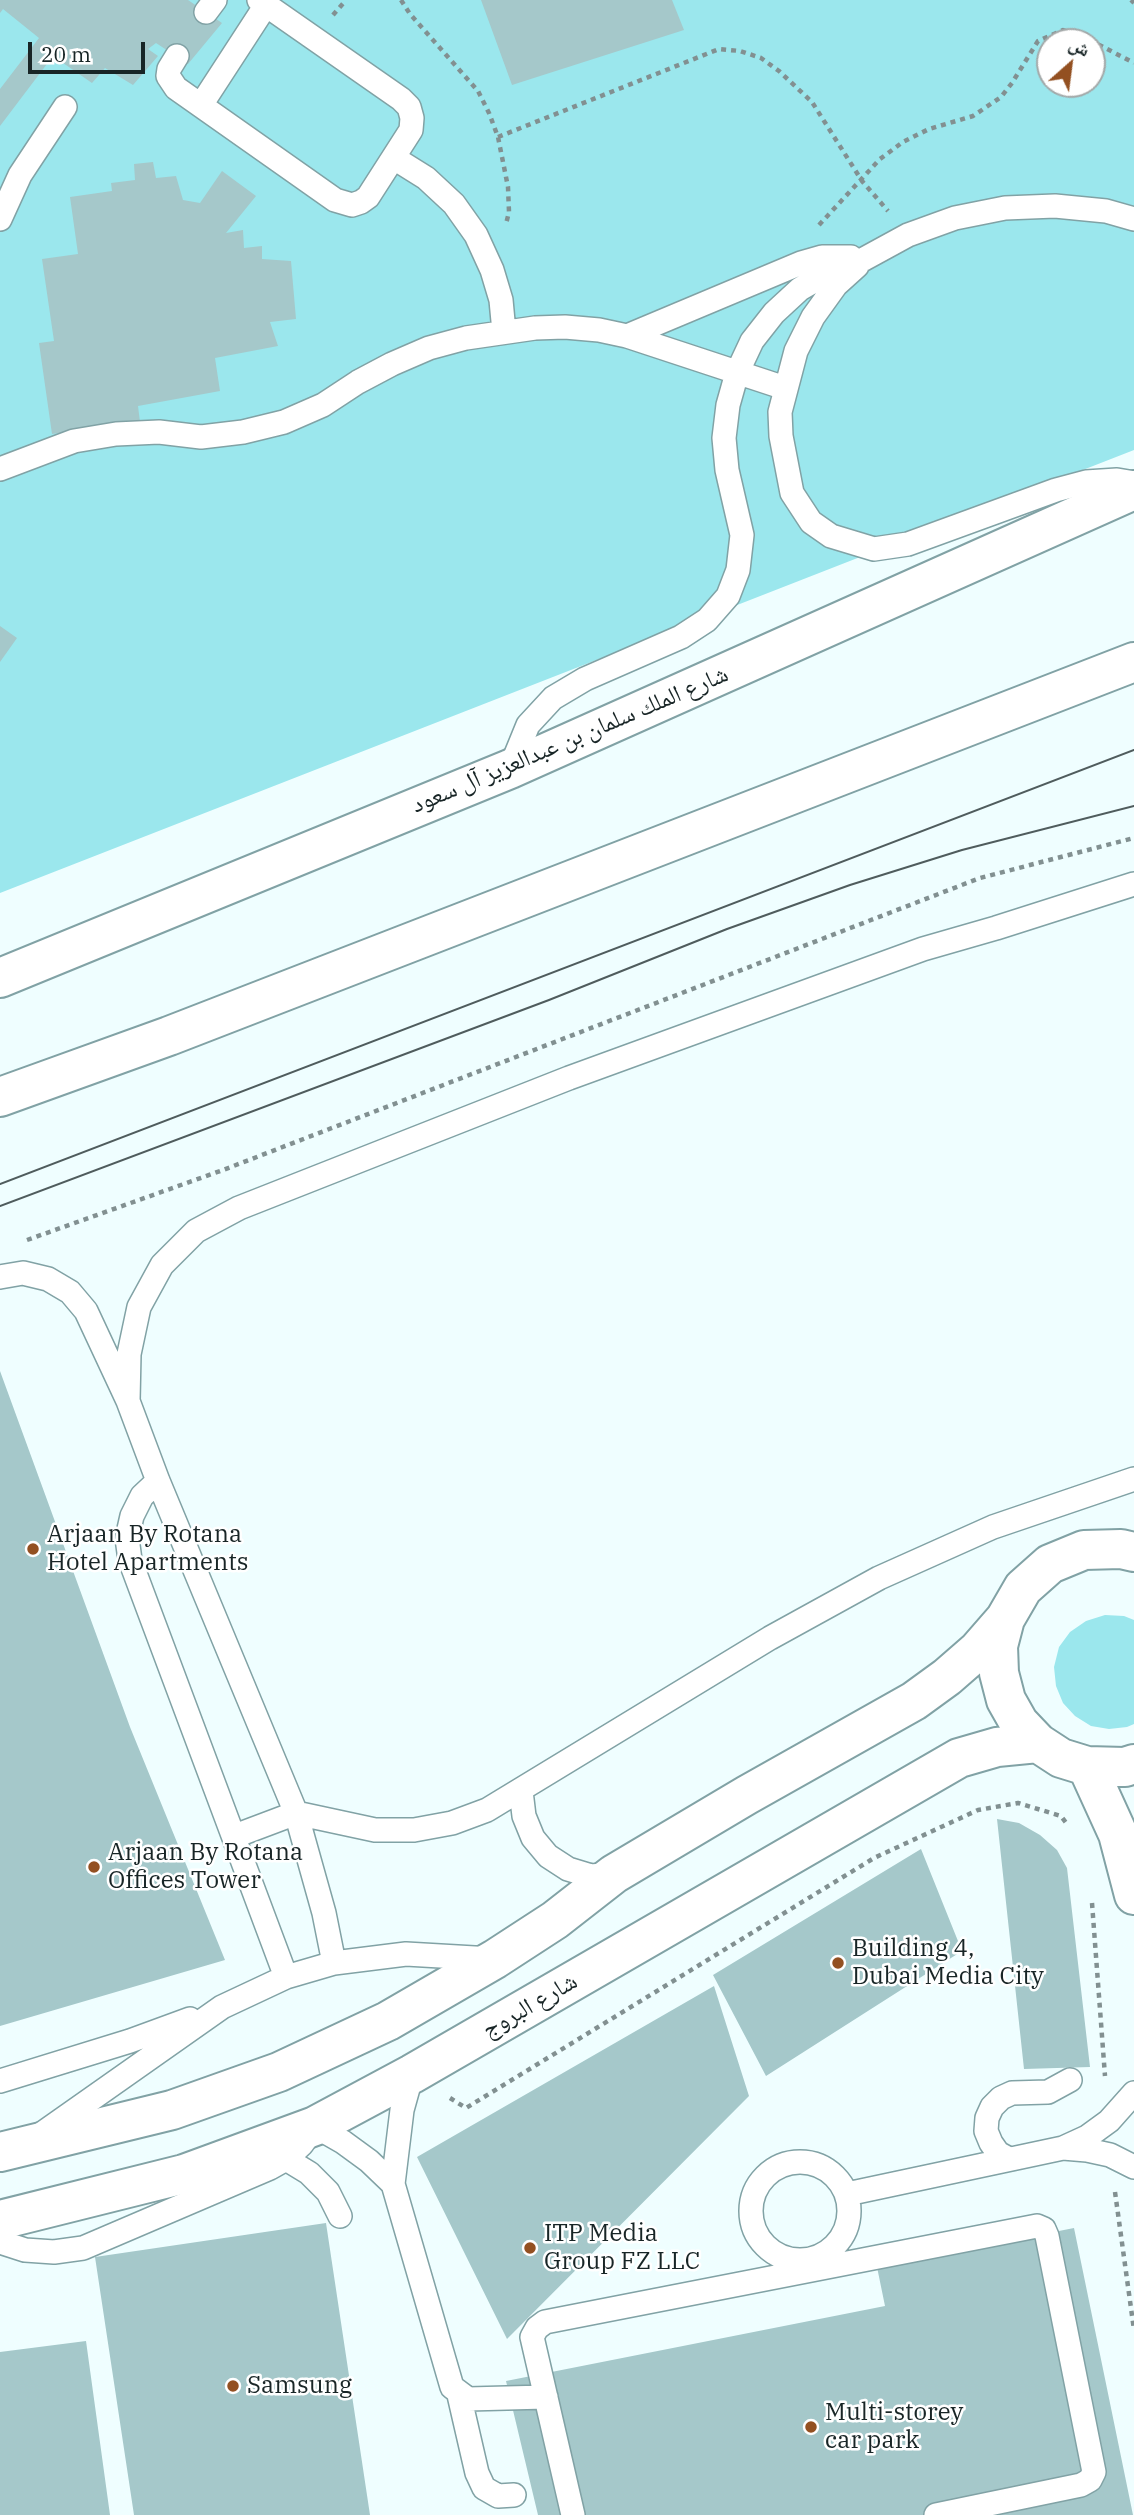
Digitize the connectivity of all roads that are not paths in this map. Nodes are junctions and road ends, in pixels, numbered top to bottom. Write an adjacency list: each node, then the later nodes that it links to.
1 (262, 3): 3 (lane); 5 (lane)
2 (177, 56): 3 (lane)
3 (201, 105): 5 (lane)
4 (65, 107): 6 (lane)
5 (394, 158): 9 (lane)
6 (0, 219)
7 (1134, 219): 8 (lane)
8 (864, 259): 10 (lane); 11 (lane); 12 (lane)
9 (504, 332): 10 (lane); 13 (lane)
10 (627, 336): 11 (lane)
11 (737, 373): 12 (lane); 17 (lane)
12 (785, 388): 14 (lane)
13 (0, 469)
14 (1134, 483)
15 (1134, 490): 17 (street, شارع الملك سلمان بن عبدالعزيز آل سعود)
16 (1134, 662): 20 (street)
17 (510, 769): 19 (street, شارع الملك سلمان بن عبدالعزيز آل سعود)
18 (1134, 884): 22 (lane)
19 (0, 978)
20 (0, 1097)
21 (0, 1277): 22 (lane)
22 (128, 1401): 24 (lane)
23 (1134, 1479): 30 (lane)
24 (158, 1481): 31 (lane); 32 (lane)
25 (1134, 1552): 26 (street)
26 (1005, 1619): 27 (street); 33 (street)
27 (1038, 1743): 29 (street); 39 (street, شارع البروج)
28 (1134, 1764): 29 (street)
29 (1087, 1766): 34 (street)
30 (521, 1791): 31 (lane); 33 (lane)
31 (296, 1813): 32 (lane); 36 (lane)
32 (234, 1836): 37 (lane)
33 (614, 1874): 35 (street)
34 (1134, 1895)
35 (495, 1959): 36 (lane); 45 (street)
36 (334, 1964): 37 (lane)
37 (286, 1977): 38 (lane)
38 (222, 2007): 41 (lane); 45 (lane)
39 (412, 2074): 43 (street, شارع البروج); 49 (lane)
40 (1070, 2080): 47 (lane)
41 (0, 2081)
42 (1134, 2093): 44 (lane)
43 (315, 2126): 46 (street, شارع البروج); 49 (lane)
44 (1063, 2148): 47 (lane); 48 (lane)
45 (13, 2149)
46 (269, 2159): 51 (lane); 52 (street, شارع البروج); 53 (lane)
47 (1009, 2159): 50 (lane)
48 (1134, 2167)
49 (393, 2183): 55 (lane)
50 (847, 2194): 54 (lane); 54 (lane)
51 (340, 2216)
52 (0, 2220)
53 (0, 2242)
54 (815, 2263): 56 (lane); 59 (lane)
55 (459, 2395): 56 (lane); 57 (lane)
56 (546, 2397): 58 (lane)
57 (514, 2494)
58 (573, 2515)
59 (936, 2515)

